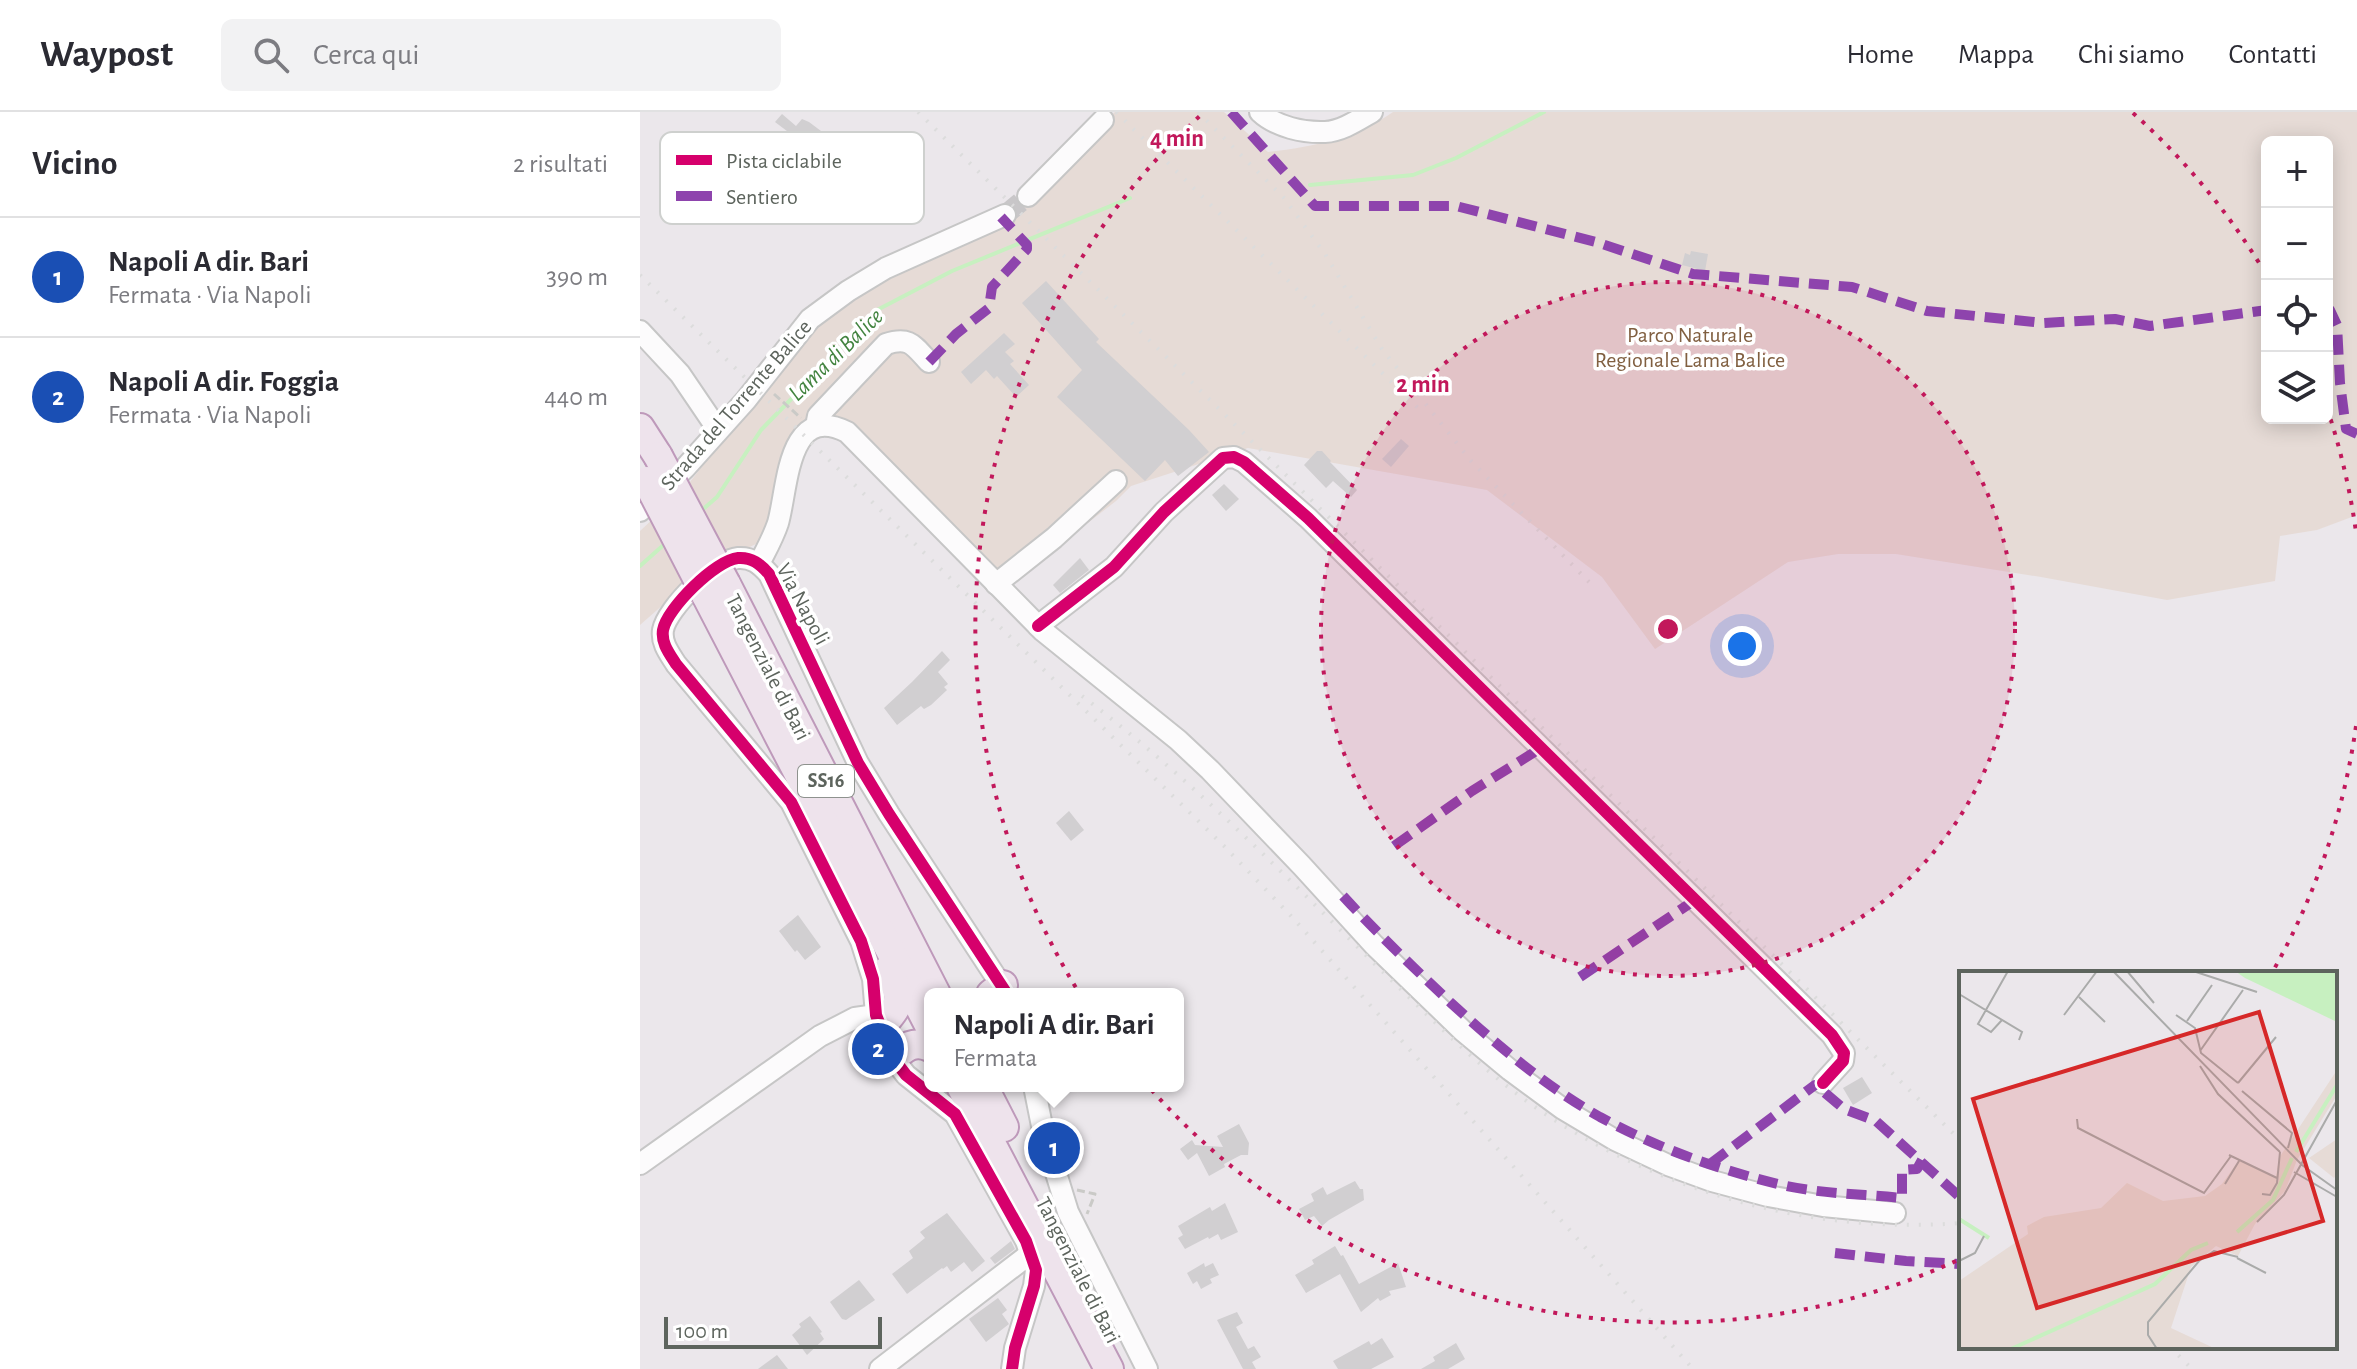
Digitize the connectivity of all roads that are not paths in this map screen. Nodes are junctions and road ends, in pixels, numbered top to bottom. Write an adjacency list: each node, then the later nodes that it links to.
1 (1260, 112): 2 (street)
2 (1372, 112)
3 (1103, 120): 4 (street)
4 (1028, 196)
5 (1005, 215): 10 (street, Strada del Torrente Balice)
6 (640, 331): 10 (street)
7 (929, 362): 8 (street)
8 (816, 427): 14 (street); 15 (street)
9 (640, 428): 16 (highway, Tangenziale di Bari / SS16, bridge)
10 (718, 430): 13 (street, Strada del Torrente Balice)
11 (644, 475): 16 (highway, Tangenziale di Bari / SS16, bridge)
12 (1116, 481): 15 (street)
13 (640, 511)
14 (759, 564): 20 (street, Via Napoli); 22 (street, Via Napoli)
15 (996, 584): 17 (street)
16 (716, 590): 18 (highway, Tangenziale di Bari / SS16); 19 (highway, Tangenziale di Bari / SS16)
17 (1040, 628): 25 (street); 34 (street)
18 (875, 921): 21 (highway, Tangenziale di Bari / SS16); 22 (highway)
19 (936, 988)
20 (999, 988)
21 (924, 1015)
22 (878, 1021): 24 (street, Via Napoli); 33 (street)
23 (924, 1045): 24 (highway)
24 (893, 1058): 26 (street)
25 (1823, 1083)
26 (924, 1089)
27 (927, 1092): 35 (street)
28 (964, 1092): 38 (highway, Tangenziale di Bari)
29 (986, 1092): 32 (highway, Tangenziale di Bari)
30 (996, 1092): 32 (highway)
31 (1035, 1092): 40 (street)
32 (1000, 1120): 39 (highway, Tangenziale di Bari)
33 (640, 1164)
34 (1895, 1213)
35 (1031, 1253): 36 (street); 37 (street)
36 (880, 1369)
37 (1012, 1369)
38 (1109, 1369)
39 (1130, 1369)
40 (1147, 1369)

